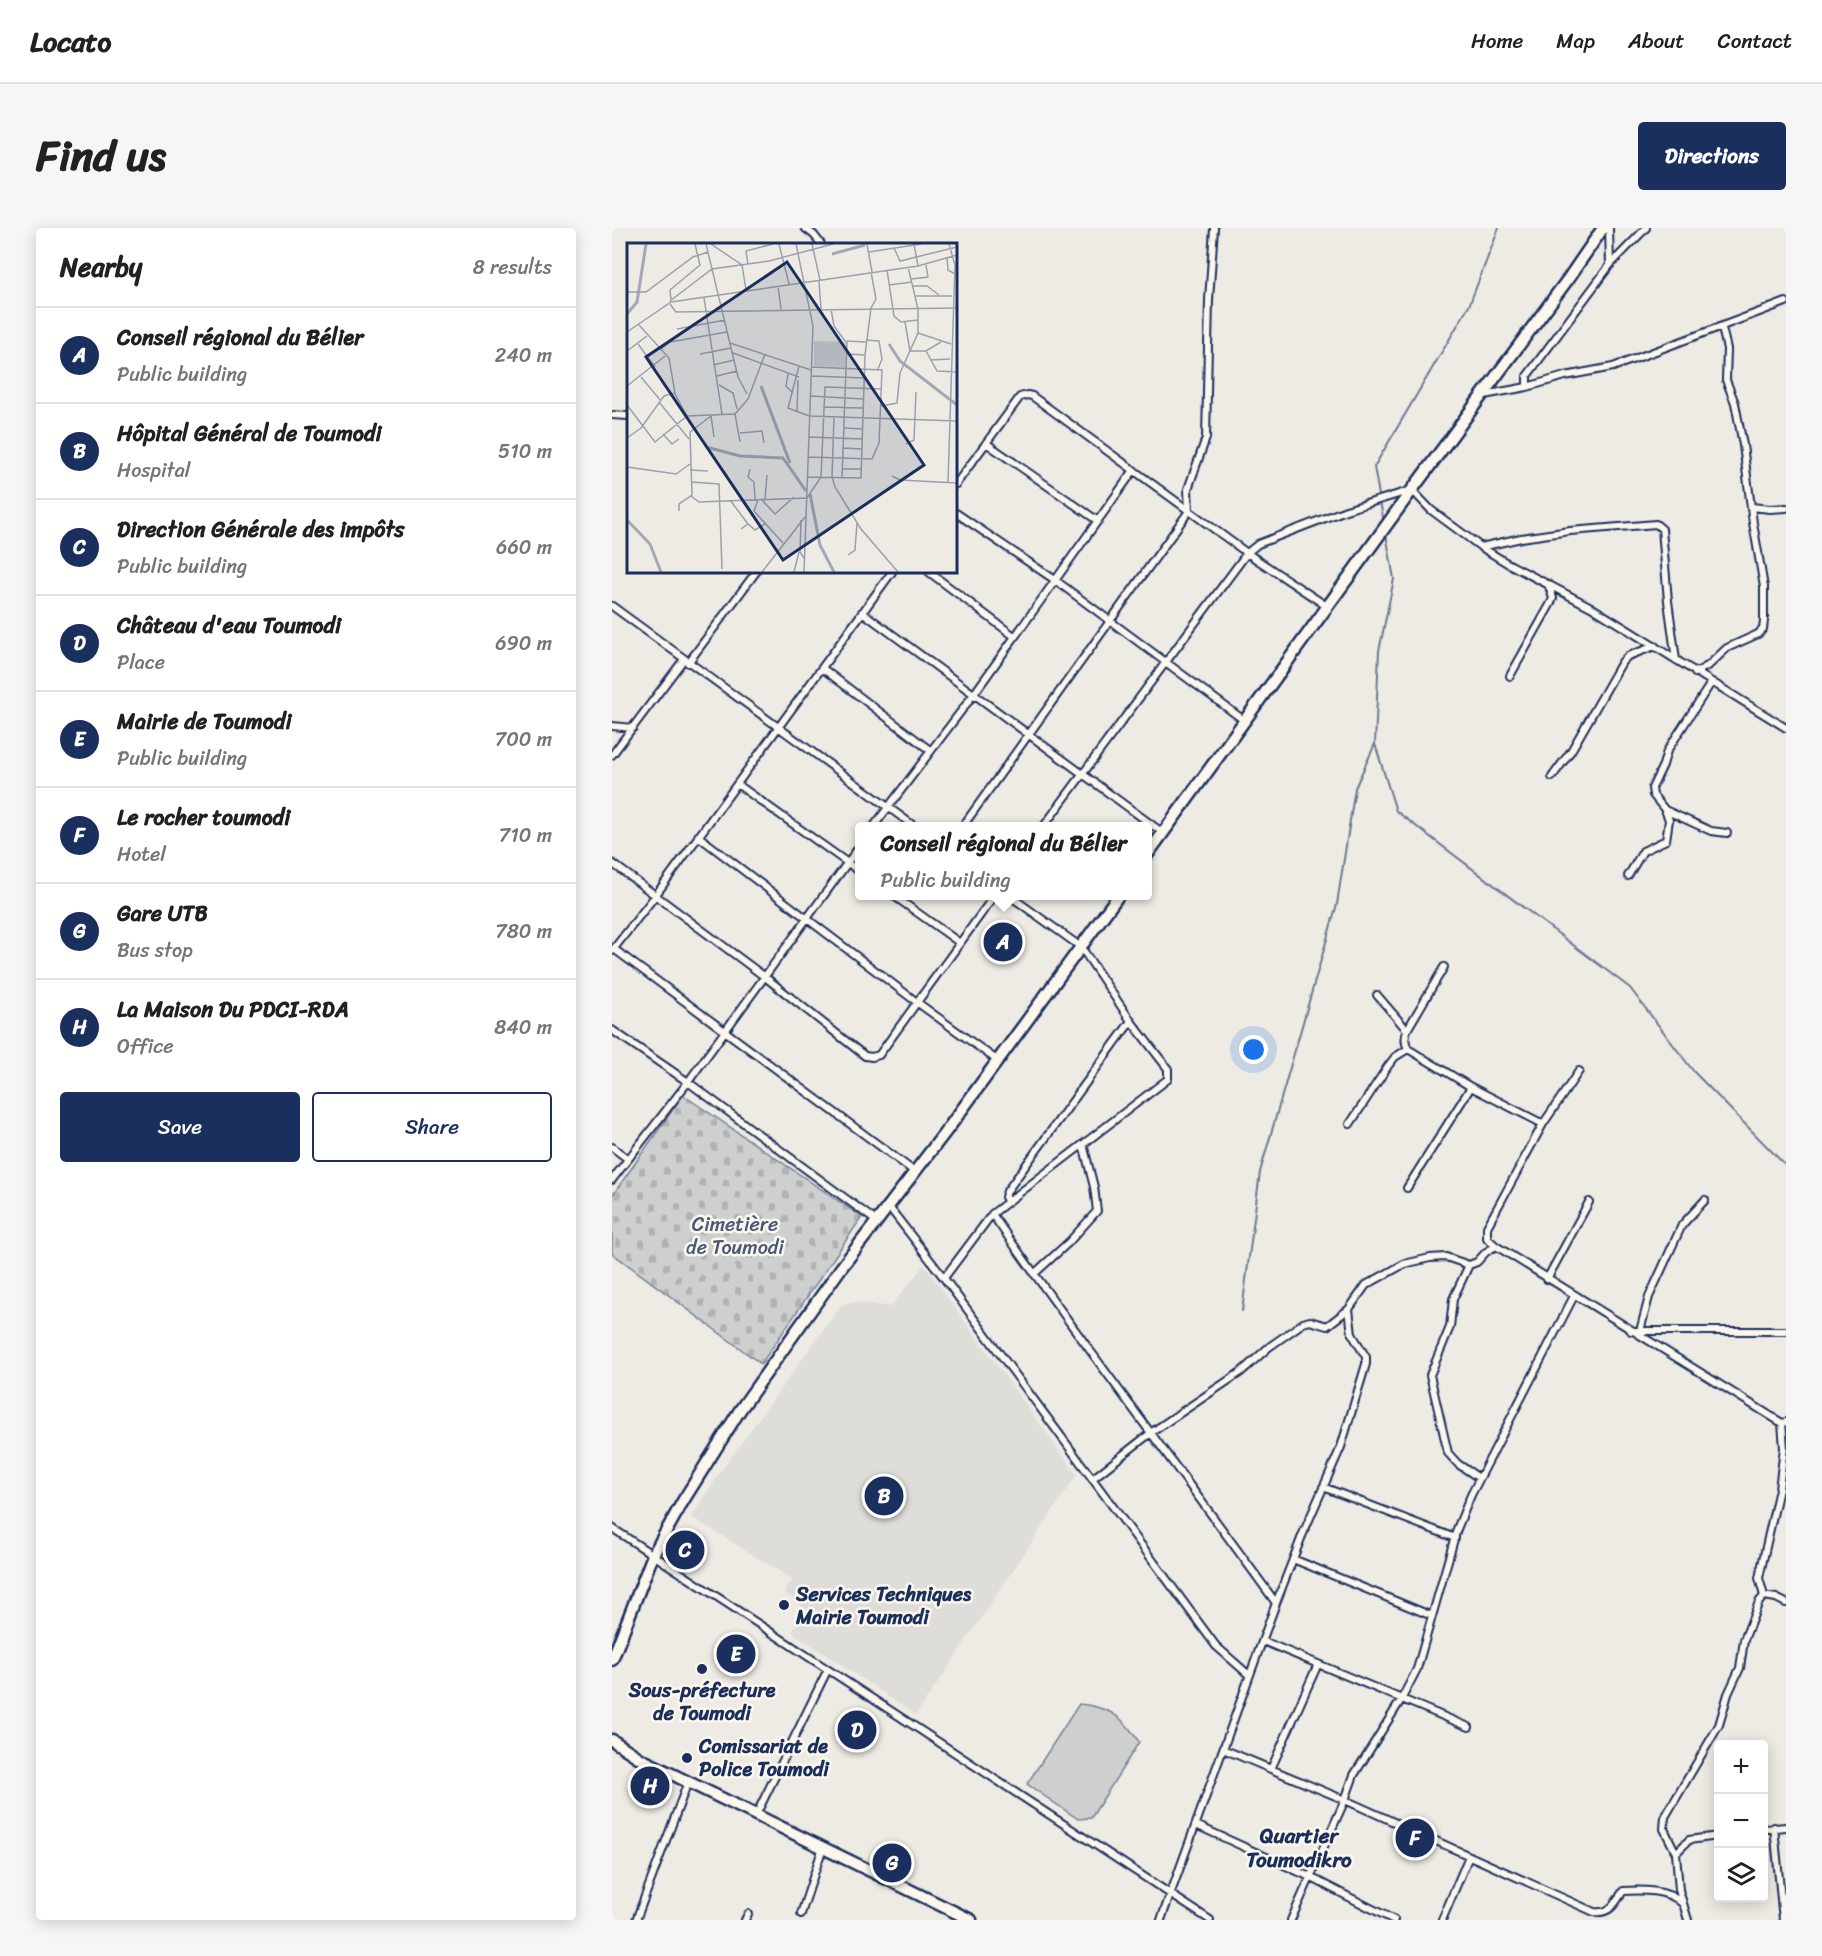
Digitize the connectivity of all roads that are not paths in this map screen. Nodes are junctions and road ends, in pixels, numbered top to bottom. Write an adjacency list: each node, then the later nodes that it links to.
1 (805, 228): 6 (street)
2 (1214, 228): 20 (street)
3 (1603, 228): 11 (main road)
4 (1609, 228): 7 (street)
5 (1646, 228): 7 (street)
6 (820, 243)
7 (1610, 265): 10 (street)
8 (1786, 302): 9 (street)
9 (1722, 328): 10 (street); 18 (street)
10 (1527, 387): 11 (street)
11 (1483, 395): 17 (main road)
12 (612, 415): 13 (street)
13 (627, 416)
14 (986, 443): 15 (street); 16 (street); 22 (street)
15 (1134, 470): 20 (street); 22 (street)
16 (957, 483)
17 (1412, 490): 23 (street); 24 (street); 31 (main road)
18 (1752, 507): 19 (street); 40 (street)
19 (1786, 508)
20 (1189, 511): 24 (street); 33 (street)
21 (957, 514): 28 (street)
22 (1098, 521): 28 (street)
23 (1481, 547): 29 (street); 36 (street)
24 (1247, 553): 31 (street); 38 (street)
25 (755, 573): 37 (street)
26 (891, 573): 32 (street)
27 (930, 573): 34 (street)
28 (1055, 580): 33 (street); 34 (street)
29 (1548, 583): 35 (street); 41 (street)
30 (612, 606): 37 (street)
31 (1328, 607): 44 (main road)
32 (862, 612): 39 (street); 43 (street)
33 (1110, 622): 38 (street); 49 (street)
34 (1014, 636): 43 (street)
35 (1655, 646): 36 (street); 53 (street)
36 (1676, 660): 40 (street)
37 (686, 661): 46 (street); 47 (street)
38 (1167, 663): 44 (street); 52 (street)
39 (822, 668): 46 (street); 50 (street)
40 (1695, 673): 42 (street)
41 (1510, 676)
42 (1711, 683): 48 (street); 56 (street)
43 (974, 694): 49 (street); 50 (street)
44 (1245, 722): 63 (main road)
45 (612, 726): 47 (street)
46 (778, 727): 54 (street); 55 (street)
47 (633, 728): 51 (street)
48 (1786, 729)
49 (1029, 735): 52 (street); 59 (street)
50 (931, 751): 55 (street)
51 (612, 755)
52 (1083, 773): 60 (street); 61 (street)
53 (1552, 777)
54 (736, 784): 65 (street); 69 (street)
55 (888, 808): 57 (street); 58 (street)
56 (1665, 810): 64 (street); 71 (street)
57 (877, 822)
58 (908, 822)
59 (966, 822)
60 (1047, 822)
61 (1148, 822)
62 (1152, 825): 63 (street)
63 (1163, 833): 66 (main road)
64 (1727, 833)
65 (698, 836): 72 (street); 77 (street)
66 (1152, 848)
67 (855, 853): 69 (street)
68 (612, 863): 72 (street)
69 (848, 863): 70 (street); 77 (street)
70 (855, 868)
71 (1628, 876)
72 (655, 896): 80 (street); 82 (street)
73 (900, 900): 78 (street)
74 (991, 900): 78 (street)
75 (1016, 900): 79 (street)
76 (1115, 900): 79 (main road)
77 (806, 919): 82 (street); 84 (street)
78 (960, 943): 84 (street)
79 (1081, 947): 85 (street); 90 (main road)
80 (613, 950): 88 (street)
81 (1443, 967): 87 (street)
82 (765, 977): 84 (street); 88 (street)
83 (1377, 995): 87 (street)
84 (918, 1003): 90 (street)
85 (1131, 1021): 96 (street); 103 (street)
86 (612, 1030): 92 (street)
87 (1407, 1030): 89 (street)
88 (725, 1031): 92 (street); 99 (street)
89 (1408, 1049): 93 (street); 94 (street)
90 (998, 1061): 99 (main road)
91 (1579, 1071): 95 (street)
92 (688, 1082): 98 (street); 107 (street)
93 (1471, 1087): 95 (street); 101 (street)
94 (1350, 1124)
95 (1543, 1124): 108 (street)
96 (1083, 1144): 103 (street); 110 (street)
97 (612, 1148): 98 (street)
98 (628, 1159): 100 (street)
99 (915, 1172): 105 (main road)
100 (612, 1180)
101 (1407, 1188)
102 (1705, 1200): 116 (street)
103 (1007, 1202): 106 (street)
104 (1590, 1202): 112 (street)
105 (889, 1207): 107 (main road); 111 (street)
106 (992, 1214): 110 (street); 111 (street)
107 (876, 1221): 125 (main road)
108 (1496, 1246): 109 (street); 112 (street)
109 (1469, 1265): 114 (street); 120 (street)
110 (1034, 1274): 119 (street)
111 (944, 1278): 121 (street)
112 (1547, 1279): 113 (street)
113 (1574, 1296): 115 (street); 120 (street)
114 (1349, 1309): 119 (street); 122 (street)
115 (1631, 1331): 116 (street); 118 (street)
116 (1640, 1331): 117 (street)
117 (1786, 1331)
118 (1784, 1423): 127 (street)
119 (1152, 1432): 121 (street); 129 (street)
120 (1479, 1478): 124 (street)
121 (1092, 1479): 135 (street)
122 (1323, 1487): 124 (street); 126 (street)
123 (612, 1528): 125 (street)
124 (1455, 1538): 130 (street)
125 (653, 1555): 132 (main road); 134 (street)
126 (1293, 1559): 129 (street); 130 (street)
127 (1764, 1596): 128 (street); 152 (street)
128 (1786, 1603)
129 (1276, 1604): 131 (street)
130 (1432, 1616): 136 (street)
131 (1263, 1641): 133 (street); 135 (street)
132 (612, 1660)
133 (1318, 1664): 136 (street); 142 (street)
134 (827, 1671): 145 (street); 155 (street)
135 (1249, 1675): 139 (street)
136 (1401, 1700): 137 (street); 144 (street)
137 (1469, 1727)
138 (612, 1740): 141 (main road)
139 (1223, 1749): 142 (street); 146 (street)
140 (612, 1751): 141 (main road)
141 (641, 1759): 143 (main road)
142 (1270, 1769): 144 (street)
143 (688, 1782): 145 (main road); 159 (street)
144 (1345, 1800): 153 (street); 154 (street)
145 (756, 1815): 151 (main road)
146 (1196, 1825): 154 (street); 155 (street)
147 (1774, 1827): 148 (street); 149 (street); 167 (street)
148 (1786, 1827)
149 (1768, 1828)
150 (1714, 1837): 152 (street)
151 (823, 1847): 157 (street); 158 (main road)
152 (1676, 1853): 156 (street)
153 (1469, 1856): 156 (street); 165 (street)
154 (1310, 1877): 163 (street); 164 (street)
155 (1171, 1894): 161 (street); 162 (street)
156 (1683, 1903): 166 (street)
157 (801, 1914)
158 (954, 1916): 160 (main road)
159 (636, 1920)
160 (971, 1920)
161 (1161, 1920)
162 (1210, 1920)
163 (1291, 1920)
164 (1394, 1920)
165 (1442, 1920)
166 (1688, 1920)
167 (1783, 1920)

